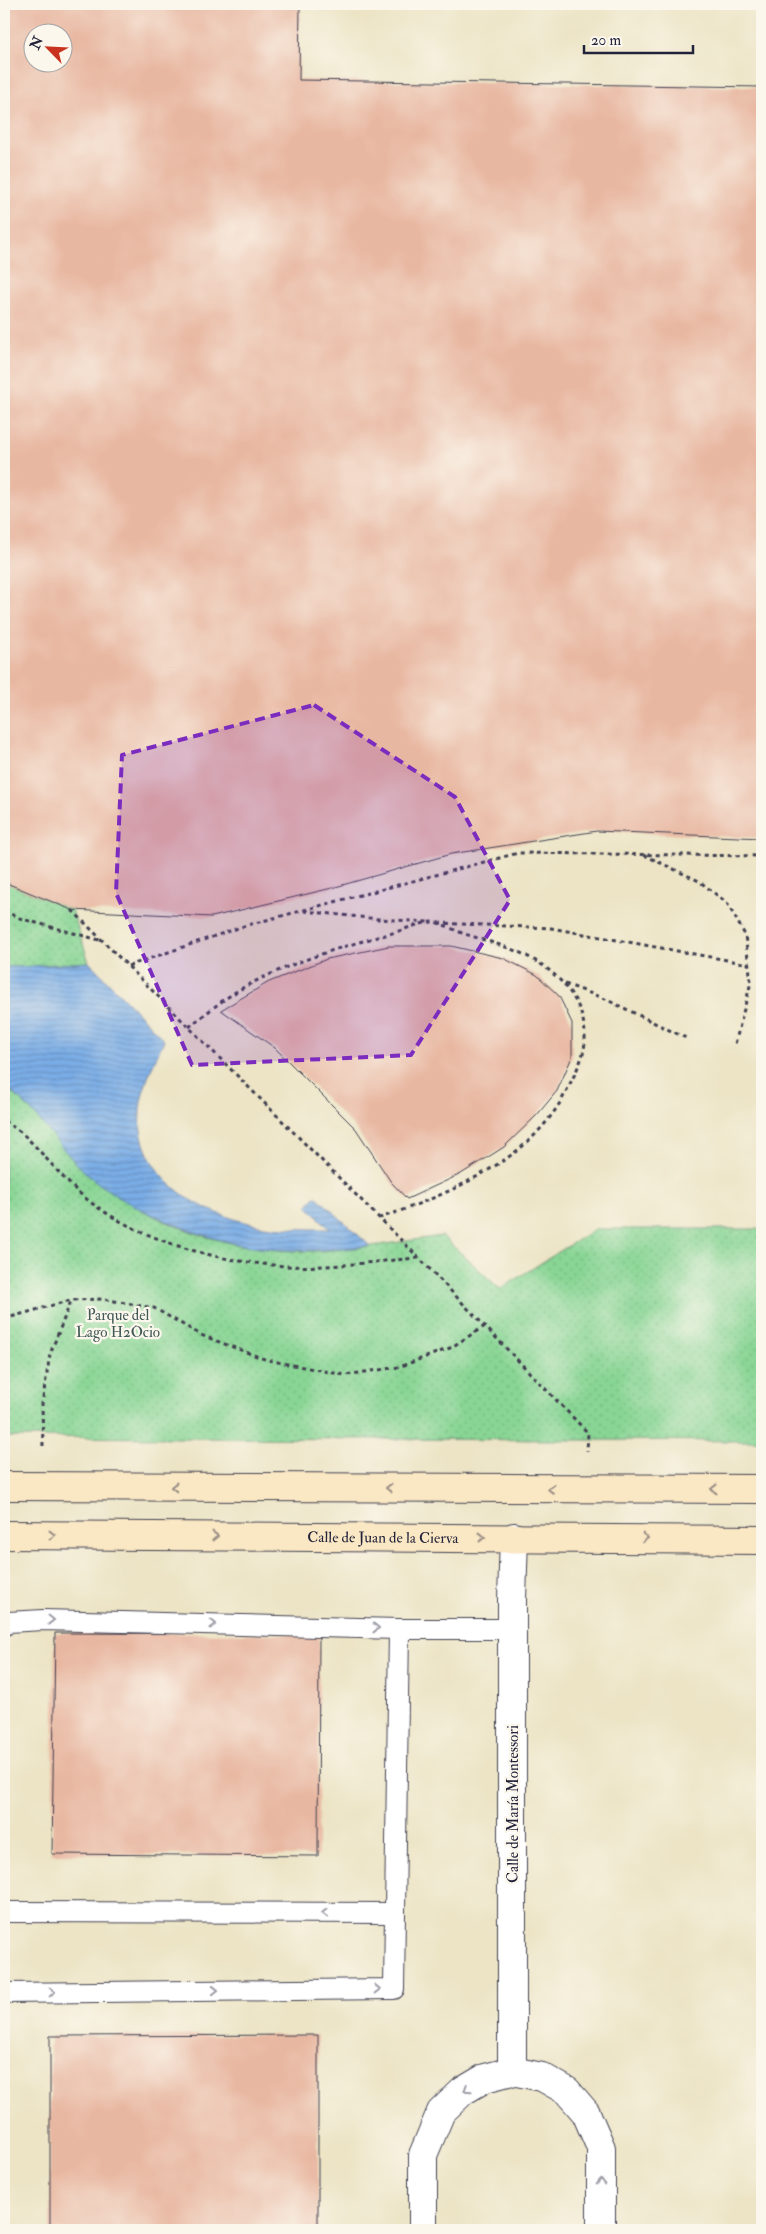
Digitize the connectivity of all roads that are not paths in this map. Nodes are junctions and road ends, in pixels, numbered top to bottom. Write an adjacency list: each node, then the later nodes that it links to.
1 (4, 1486): 2 (street, one-way to 1)
2 (762, 1490)
3 (4, 1535): 4 (street, Calle de Juan de la Cierva, one-way to 4)
4 (514, 1537): 5 (street, Calle de Juan de la Cierva, one-way to 5); 8 (street, Calle de María Montessori)
5 (762, 1540)
6 (4, 1626): 7 (lane, one-way to 7)
7 (399, 1629): 8 (lane); 10 (lane)
8 (513, 1629): 12 (street, Calle de María Montessori)
9 (4, 1912): 10 (lane, one-way to 9)
10 (395, 1913): 11 (lane, one-way to 10)
11 (4, 1992)
12 (512, 2070): 13 (street, one-way to 13); 14 (street, one-way to 12)
13 (423, 2230)
14 (600, 2230)

